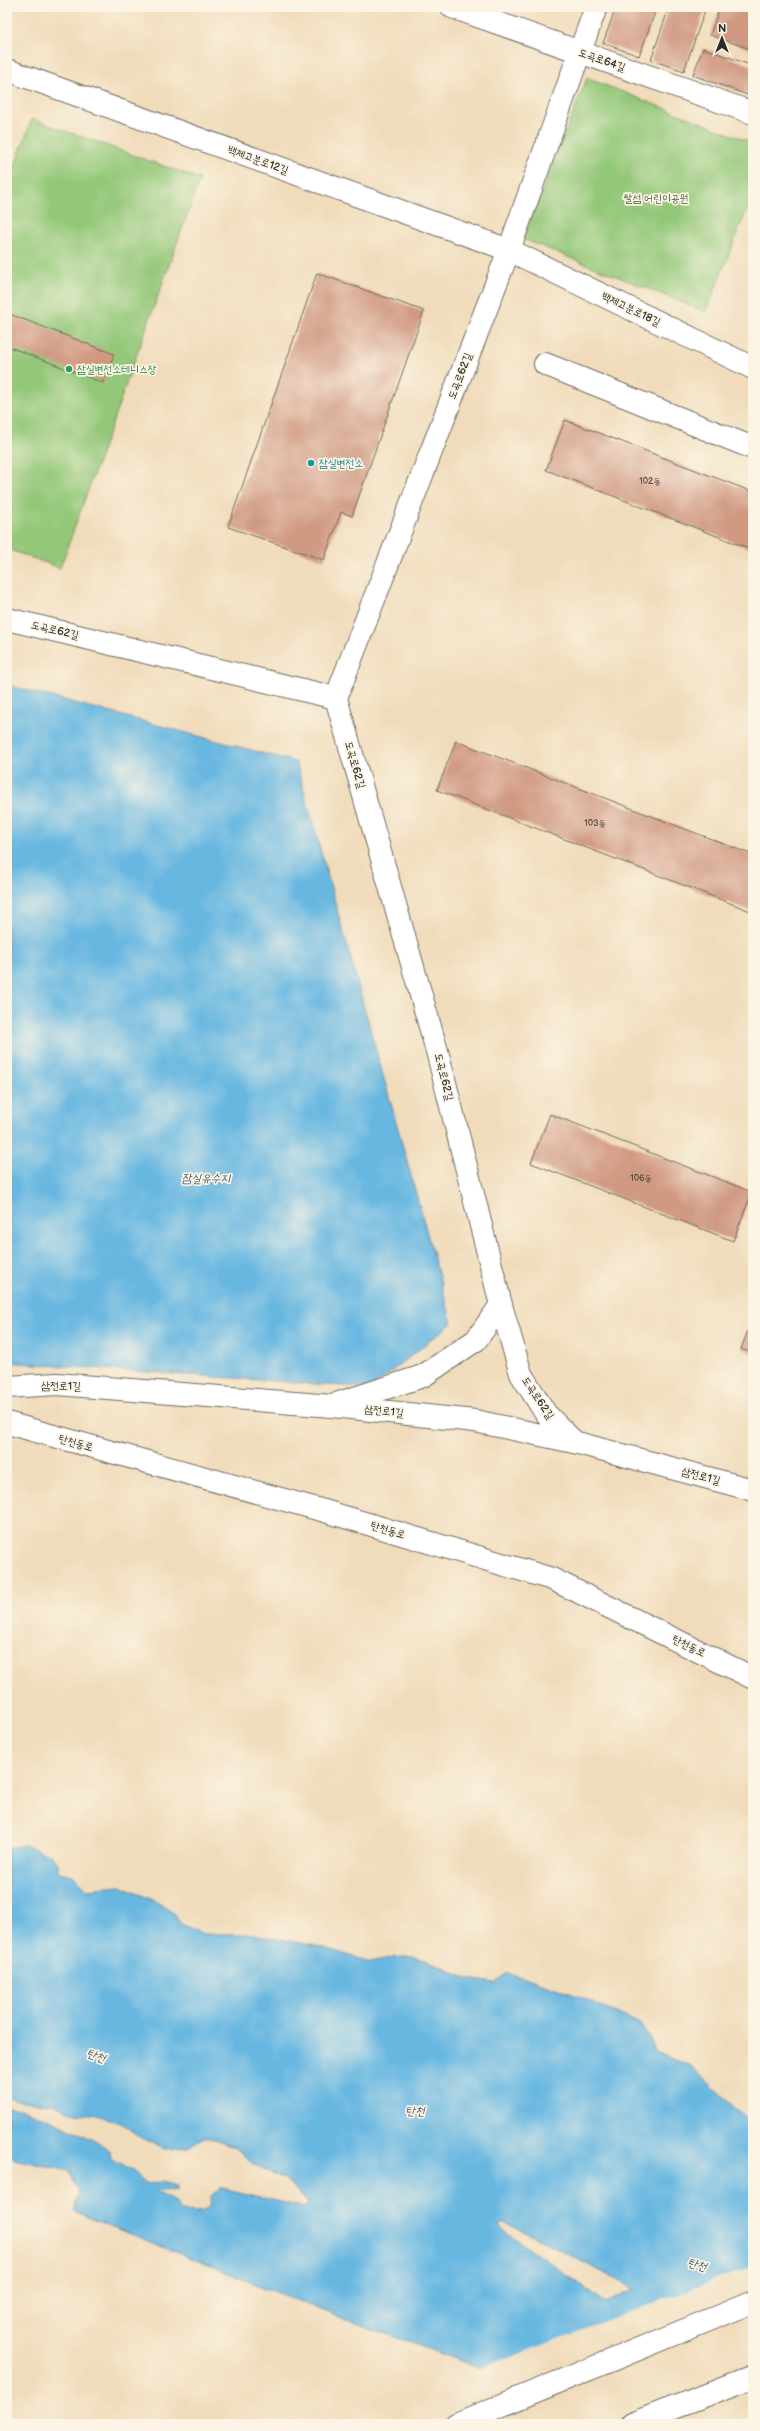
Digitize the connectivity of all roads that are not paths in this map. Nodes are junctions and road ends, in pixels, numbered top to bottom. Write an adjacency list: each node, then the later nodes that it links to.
1 (452, 7): 3 (street, 도곡로64길)
2 (596, 7): 3 (street, 도곡로62길)
3 (580, 52): 5 (street, 도곡로64길); 6 (street, 도곡로62길)
4 (7, 70): 6 (street, 백제고분로12길)
5 (753, 113)
6 (509, 250): 8 (street, 백제고분로18길); 11 (street, 도곡로62길)
7 (545, 364): 9 (street)
8 (753, 368)
9 (753, 448)
10 (7, 619): 11 (street, 도곡로62길)
11 (336, 698): 12 (street, 도곡로62길)
12 (501, 1305): 14 (street); 16 (street, 도곡로62길)
13 (7, 1387): 14 (street, 삼전로1길)
14 (332, 1406): 16 (street, 삼전로1길)
15 (7, 1424): 18 (street, 탄천동로)
16 (574, 1442): 17 (street, 삼전로1길)
17 (753, 1490)
18 (753, 1678)
19 (753, 2302): 21 (street)
20 (753, 2377): 22 (street)
21 (456, 2424)
22 (631, 2424)

